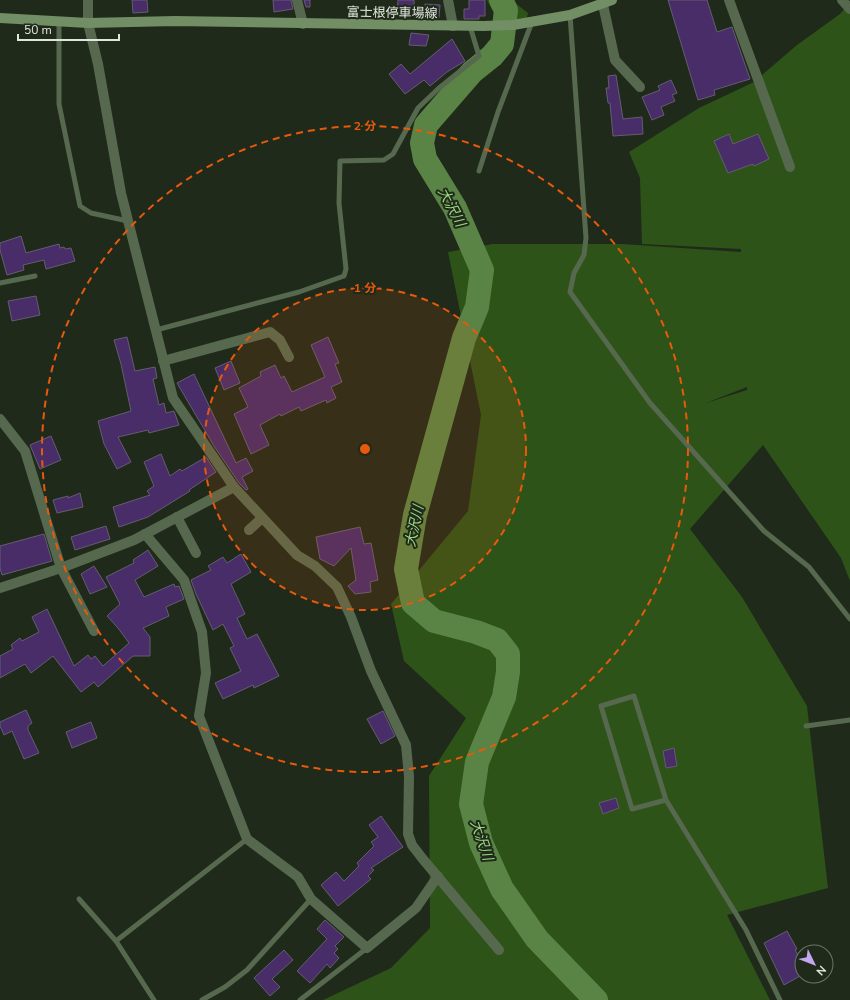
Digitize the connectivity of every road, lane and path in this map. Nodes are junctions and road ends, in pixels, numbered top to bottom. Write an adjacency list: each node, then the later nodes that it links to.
1 (88, 0): 12 (street)
2 (297, 0): 13 (street)
3 (448, 0): 14 (street)
4 (729, 0): 17 (street)
5 (842, 0): 7 (street)
6 (606, 1): 8 (main road, 富士根停車場線); 16 (street)
7 (850, 9)
8 (570, 15): 11 (main road, 富士根停車場線); 34 (lane)
9 (0, 18): 10 (main road, 富士根停車場線)
10 (59, 22): 12 (main road, 富士根停車場線); 19 (lane)
11 (532, 22): 15 (main road, 富士根停車場線); 18 (lane)
12 (88, 23): 13 (main road, 富士根停車場線); 19 (street)
13 (303, 24): 14 (main road, 富士根停車場線)
14 (453, 26): 15 (main road, 富士根停車場線)
15 (470, 26): 22 (lane)
16 (640, 87)
17 (790, 166)
18 (479, 171)
19 (128, 221): 22 (street)
20 (35, 276): 21 (lane)
21 (0, 283)
22 (156, 330): 24 (street)
23 (289, 357): 24 (street)
24 (163, 361): 26 (street)
25 (0, 419): 32 (street)
26 (234, 487): 27 (street); 28 (street)
27 (177, 517): 30 (street); 31 (street)
28 (262, 518): 29 (street); 40 (street)
29 (249, 530)
30 (145, 534): 32 (street); 39 (street)
31 (196, 553)
32 (61, 568): 33 (street); 35 (street)
33 (0, 588)
34 (850, 619)
35 (94, 631)
36 (850, 720): 37 (lane)
37 (806, 726)
38 (666, 800): 38 (lane); 49 (lane)
39 (248, 839): 42 (street); 43 (lane)
40 (438, 876): 44 (street); 45 (street)
41 (79, 899): 43 (lane)
42 (311, 899): 44 (street); 47 (lane)
43 (116, 941): 46 (lane)
44 (367, 948): 48 (lane)
45 (499, 950)
46 (154, 1000)
47 (202, 1000)
48 (300, 1000)
49 (780, 1000)

